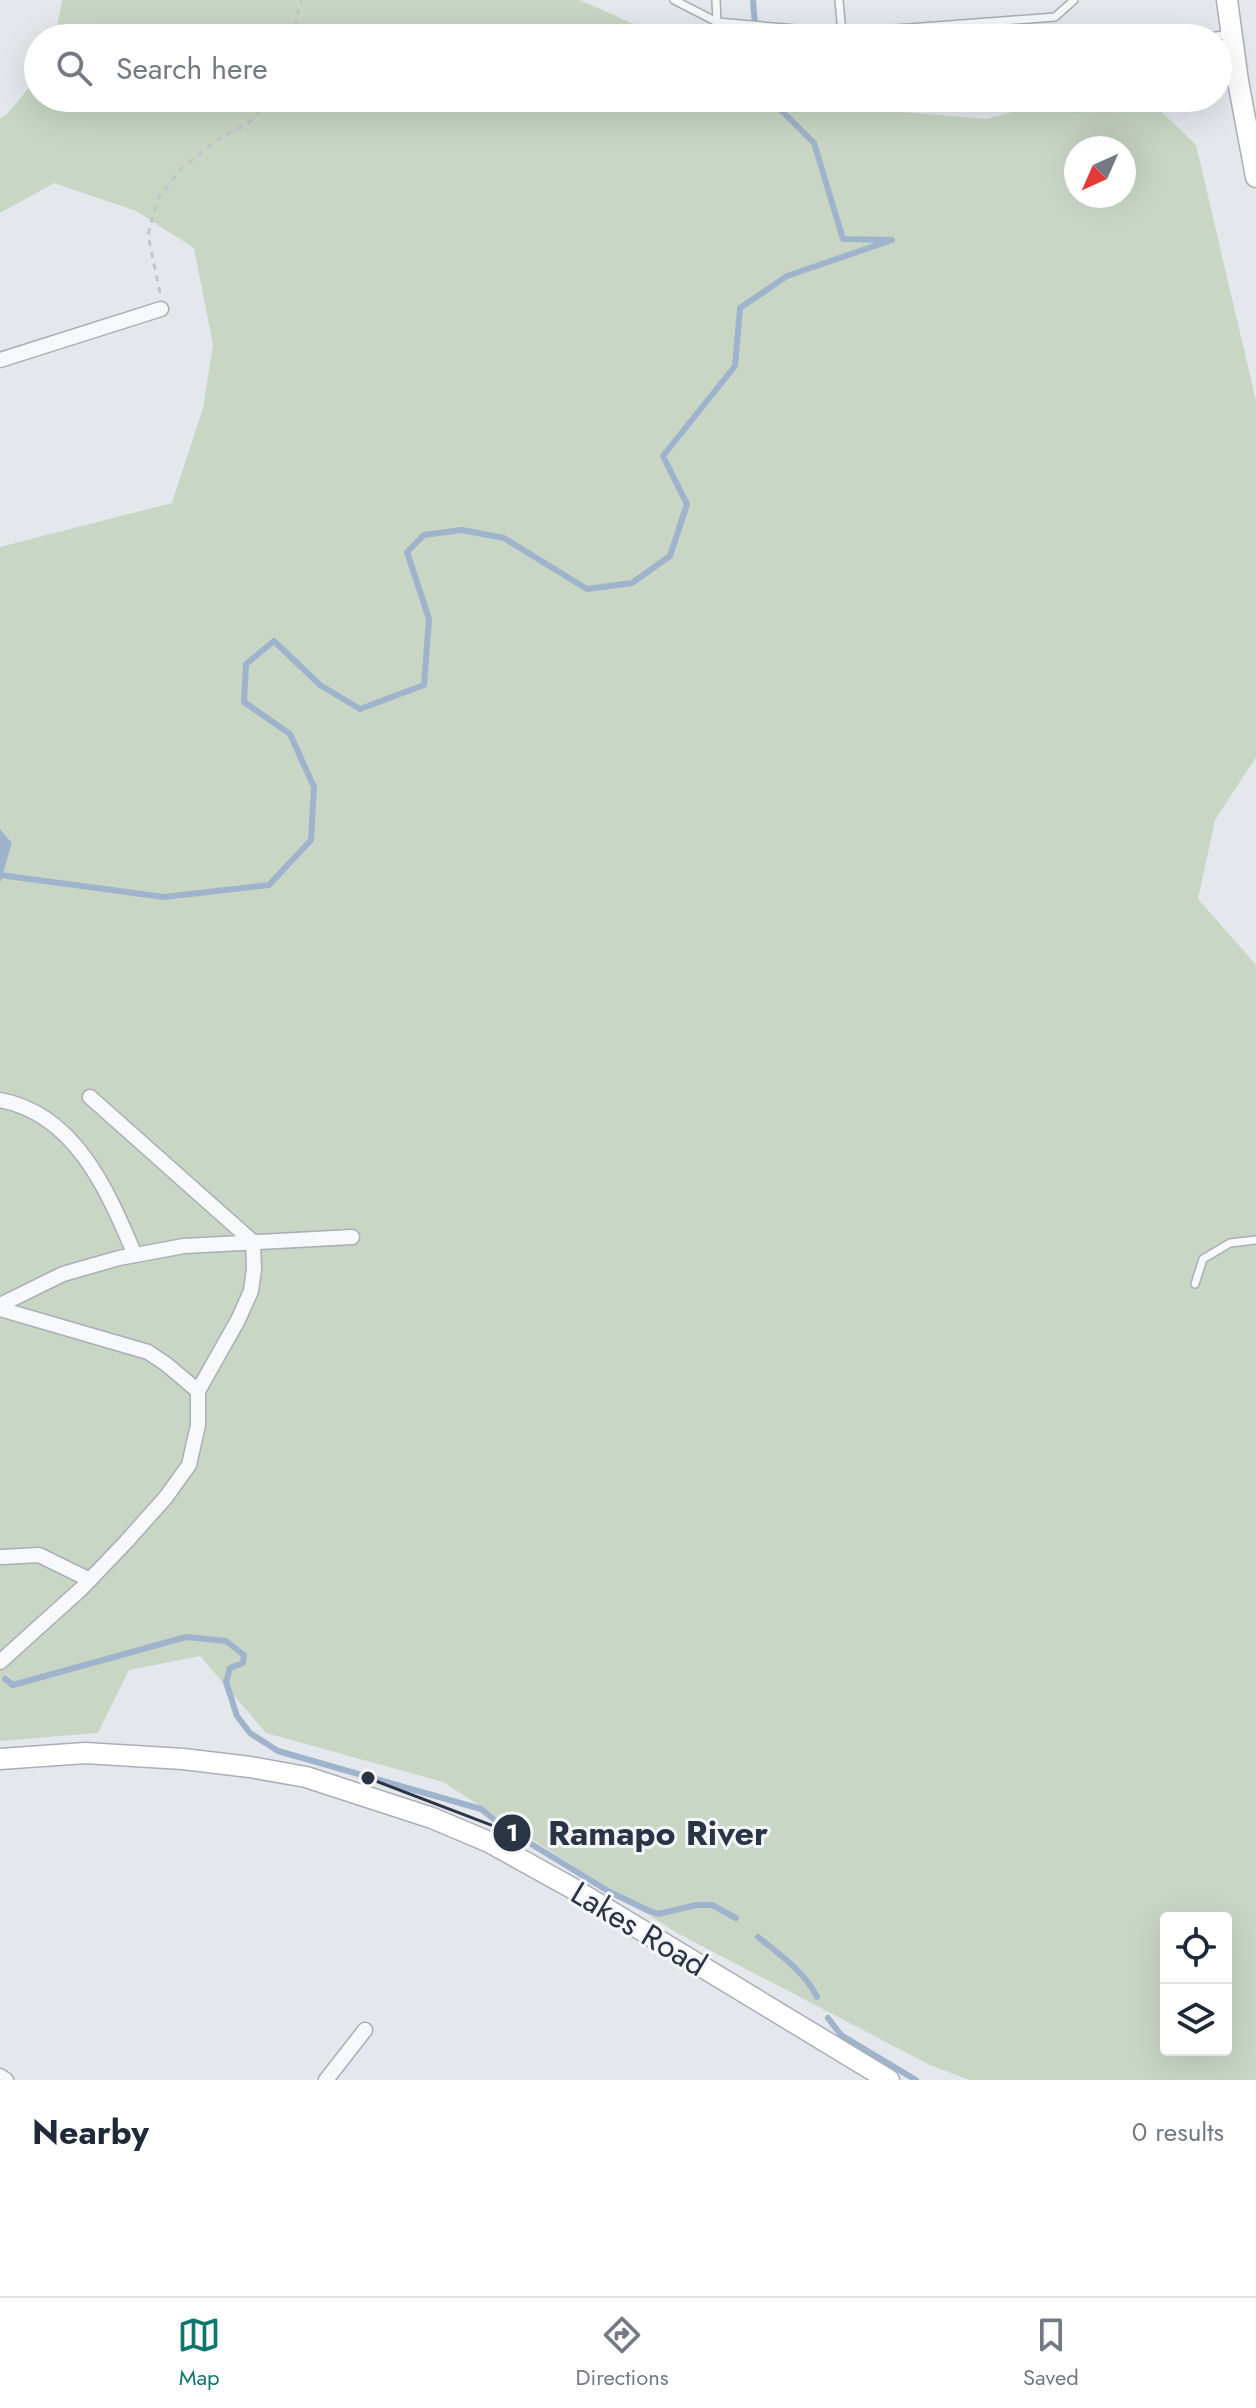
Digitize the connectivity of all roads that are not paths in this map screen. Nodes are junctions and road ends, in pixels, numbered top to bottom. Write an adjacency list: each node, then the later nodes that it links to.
1 (674, 0): 6 (lane)
2 (716, 0): 6 (lane)
3 (839, 0): 8 (lane)
4 (1074, 0): 9 (lane)
5 (1227, 0): 10 (main road)
6 (717, 22): 7 (lane)
7 (740, 24)
8 (841, 24)
9 (962, 24)
10 (1230, 24)
11 (1232, 40): 12 (main road)
12 (1255, 170)
13 (161, 309): 14 (street)
14 (0, 360)
15 (90, 1097): 19 (street)
16 (0, 1100): 20 (street)
17 (352, 1237): 19 (street)
18 (1256, 1240): 21 (lane)
19 (253, 1242): 20 (street); 23 (street)
20 (135, 1255): 22 (street)
21 (1195, 1284)
22 (0, 1307): 23 (street)
23 (198, 1391): 25 (street)
24 (2, 1557): 25 (street)
25 (90, 1580): 26 (street)
26 (0, 1662)
27 (0, 1759): 32 (main road, Lakes Road)
28 (365, 2030): 31 (street)
29 (0, 2076): 30 (street)
30 (6, 2080)
31 (326, 2080)
32 (889, 2080)

